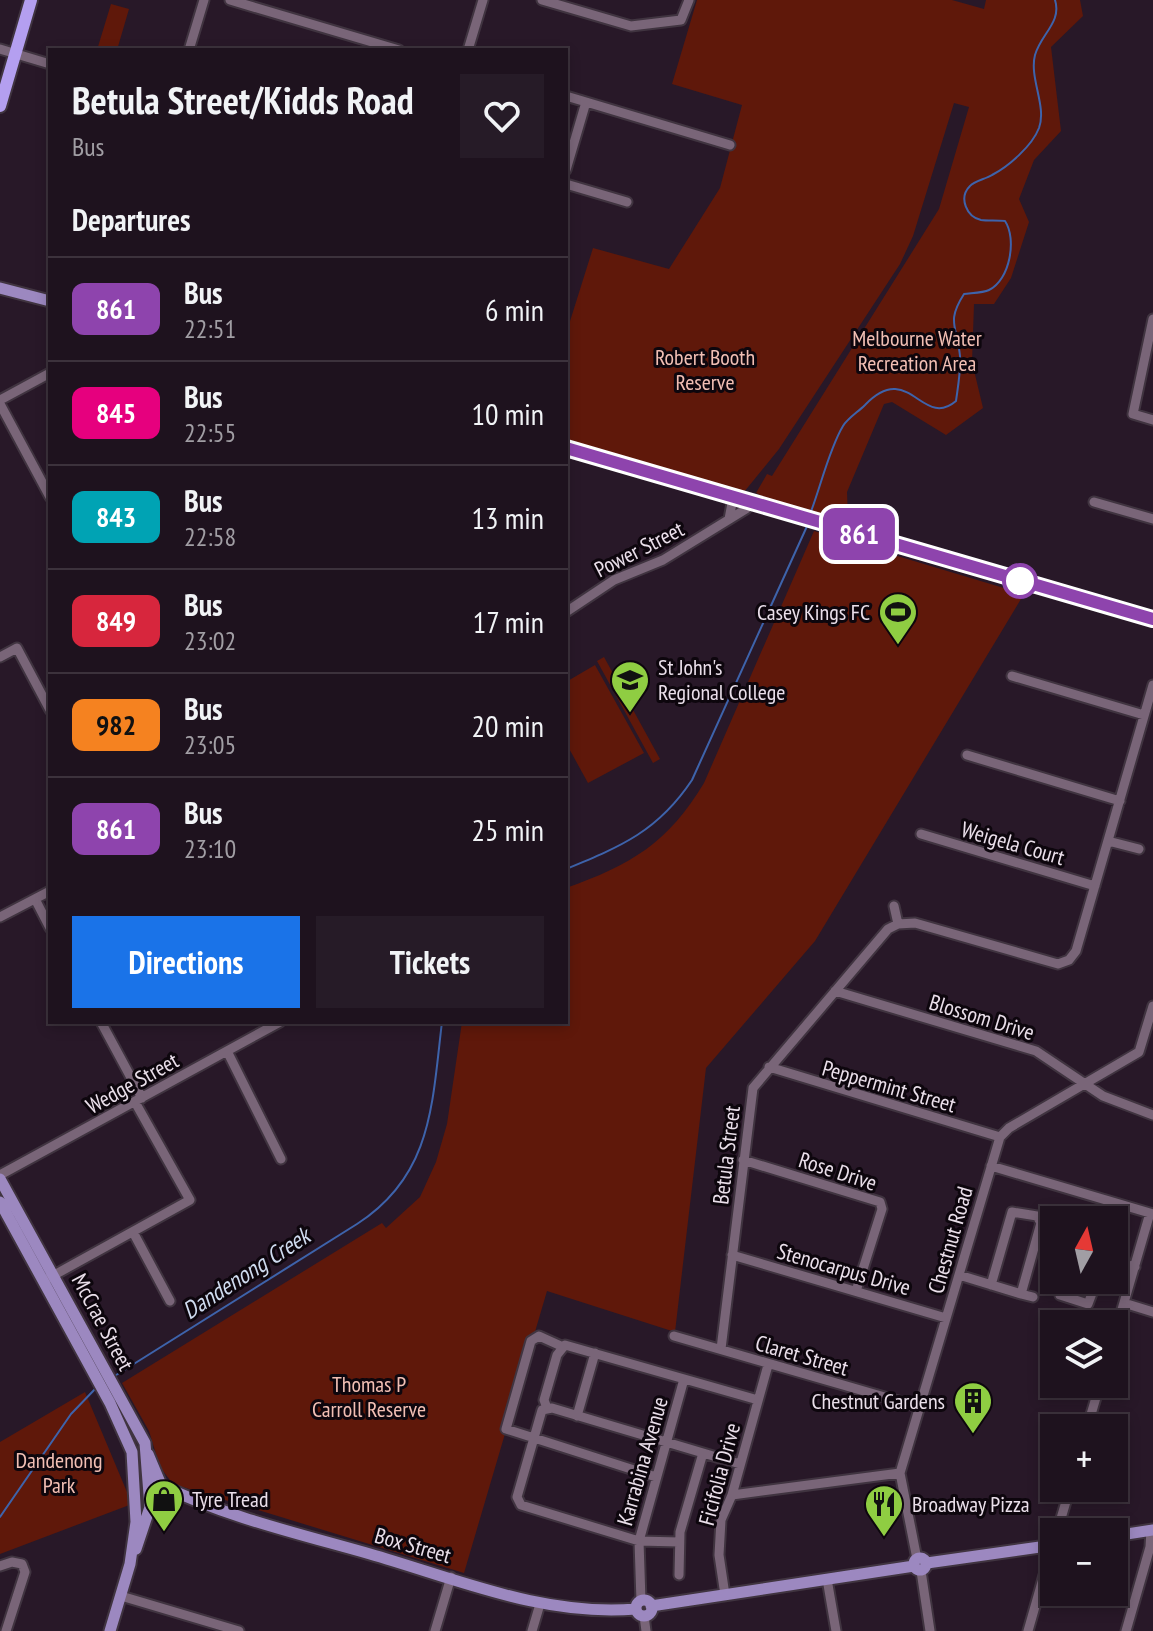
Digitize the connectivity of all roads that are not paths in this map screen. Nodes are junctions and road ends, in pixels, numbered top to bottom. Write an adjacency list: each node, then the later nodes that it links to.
1 (31, 0): 12 (highway)
2 (204, 0): 8 (street)
3 (230, 0): 9 (street)
4 (483, 0): 10 (street)
5 (542, 0): 7 (street)
6 (689, 0): 7 (street)
7 (577, 5)
8 (190, 48)
9 (392, 48)
10 (469, 48)
11 (0, 49): 12 (street)
12 (15, 53): 13 (street); 16 (highway)
13 (48, 63)
14 (568, 97): 15 (street)
15 (586, 102): 17 (street); 18 (street)
16 (0, 106)
17 (730, 145)
18 (568, 163)
19 (568, 185): 20 (street)
20 (627, 202)
21 (0, 288): 22 (main road)
22 (48, 300)
23 (1153, 319): 26 (street)
24 (48, 374): 25 (street)
25 (0, 402): 28 (street)
26 (1153, 420)
27 (568, 449): 29 (main road)
28 (48, 493)
29 (733, 498): 30 (main road); 32 (street)
30 (748, 502): 32 (street, Power Street); 35 (main road)
31 (1094, 502): 33 (street)
32 (729, 519): 34 (street, Power Street)
33 (1153, 519)
34 (568, 611)
35 (1153, 619)
36 (0, 657): 39 (street)
37 (1012, 676): 40 (street)
38 (1153, 685): 40 (street)
39 (48, 706)
40 (1144, 715): 42 (street)
41 (967, 755): 42 (street)
42 (1120, 801): 44 (street)
43 (921, 834): 46 (street, Weigela Court)
44 (1108, 841): 45 (street); 46 (street)
45 (1139, 849)
46 (1095, 886): 52 (street)
47 (48, 892): 48 (street)
48 (35, 899): 50 (street); 51 (street)
49 (894, 906): 52 (street)
50 (0, 916)
51 (48, 924)
52 (898, 924): 53 (street, Betula Street)
53 (835, 991): 58 (street, Betula Street); 59 (street, Blossom Drive)
54 (1152, 1010): 59 (street)
55 (102, 1024): 60 (street)
56 (276, 1024): 57 (street, Wedge Street)
57 (227, 1051): 60 (street, Wedge Street); 63 (street)
58 (769, 1067): 62 (street, Peppermint Street); 64 (street, Betula Street)
59 (1087, 1084): 61 (street, Blossom Drive); 62 (street)
60 (138, 1100): 66 (street, Wedge Street); 69 (street)
61 (1153, 1115)
62 (1000, 1137): 65 (street, Chestnut Road)
63 (281, 1159)
64 (743, 1160): 70 (street, Betula Street); 76 (street, Rose Drive)
65 (991, 1166): 68 (street); 73 (street, Chestnut Road)
66 (0, 1177): 74 (main road, McCrae Street)
67 (0, 1202): 74 (main road, McCrae Street)
68 (1152, 1213): 72 (street)
69 (133, 1232): 74 (street); 81 (street)
70 (732, 1255): 76 (street, Stenocarpus Drive); 88 (street, Betula Street)
71 (1128, 1265): 72 (street)
72 (1135, 1267): 82 (street)
73 (959, 1275): 75 (street); 85 (street, Chestnut Road)
74 (50, 1277): 92 (main road, McCrae Street)
75 (991, 1285): 77 (street); 77 (street)
76 (856, 1291): 85 (street, Stenocarpus Drive)
77 (1021, 1294): 80 (street)
78 (1062, 1294): 79 (street)
79 (1092, 1294)
80 (1033, 1297)
81 (170, 1301)
82 (1124, 1303): 83 (street); 84 (street)
83 (1122, 1310)
84 (1153, 1312)
85 (946, 1318): 94 (street, Chestnut Road)
86 (674, 1336): 88 (street, Claret Street)
87 (561, 1346): 89 (street); 95 (street); 97 (street)
88 (721, 1349): 90 (street, Claret Street)
89 (595, 1353): 91 (street); 96 (street)
90 (768, 1365): 93 (street, Ficifolia Drive); 94 (street, Claret Street)
91 (684, 1379): 93 (street); 98 (street, Karrabina Avenue)
92 (115, 1400): 100 (main road, McCrae Street); 102 (main road, McCrae Street)
93 (758, 1400): 101 (street, Ficifolia Drive)
94 (919, 1407): 103 (street, Chestnut Road)
95 (547, 1408): 96 (street); 97 (street)
96 (577, 1416): 98 (street)
97 (533, 1440): 104 (street); 110 (street)
98 (666, 1442): 99 (street); 104 (street, Karrabina Avenue)
99 (703, 1453): 101 (street); 111 (street)
100 (148, 1454): 105 (main road, McCrae Street); 107 (main road, Box Street)
101 (740, 1464): 106 (street, Ficifolia Drive)
102 (134, 1469): 105 (main road); 113 (main road)
103 (900, 1473): 106 (street); 114 (street, Chestnut Road)
104 (656, 1477): 110 (street, Karrabina Avenue)
105 (150, 1490): 107 (main road, Box Street); 113 (main road, McCrae Street)
106 (732, 1495): 120 (street, Ficifolia Drive)
107 (183, 1496): 117 (main road, Box Street)
108 (1152, 1530): 109 (main road); 133 (street)
109 (1128, 1534)
110 (639, 1541): 111 (street); 123 (street, Karrabina Avenue)
111 (679, 1542): 116 (street)
112 (1040, 1548): 114 (main road, Box Street)
113 (130, 1564): 121 (main road)
114 (920, 1565): 118 (main road, Box Street); 131 (street, Chestnut Road)
115 (0, 1566): 124 (street)
116 (679, 1575)
117 (451, 1577): 122 (main road, Box Street); 127 (street)
118 (827, 1579): 120 (main road, Box Street); 130 (street)
119 (1040, 1589): 132 (street)
120 (725, 1595): 123 (main road, Box Street)
121 (121, 1596): 125 (main road); 126 (street)
122 (540, 1604): 123 (main road, Box Street); 128 (street)
123 (643, 1608): 129 (street, Karrabina Avenue)
124 (6, 1631)
125 (110, 1631)
126 (239, 1631)
127 (435, 1631)
128 (532, 1631)
129 (646, 1631)
130 (836, 1631)
131 (930, 1631)
132 (1028, 1631)
133 (1126, 1631)

